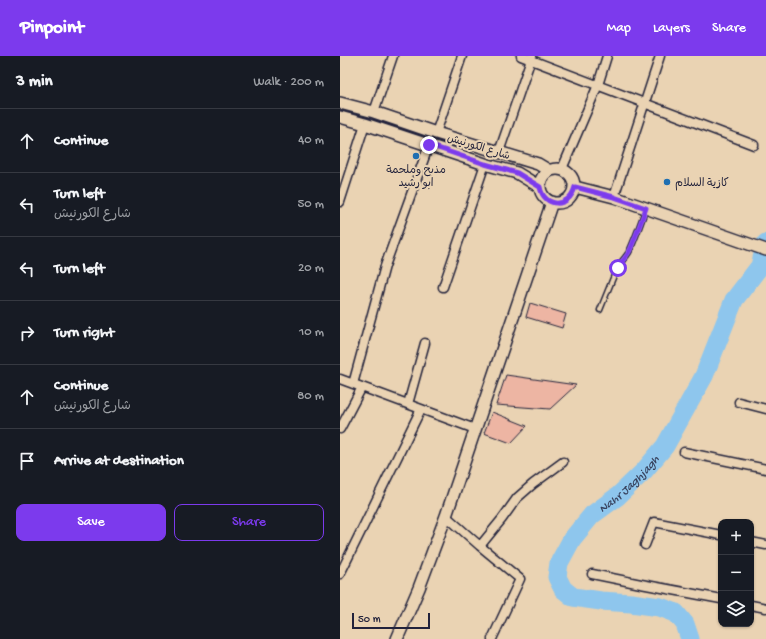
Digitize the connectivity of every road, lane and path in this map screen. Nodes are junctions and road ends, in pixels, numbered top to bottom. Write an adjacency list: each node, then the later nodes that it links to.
1 (393, 56): 10 (street)
2 (462, 56): 13 (street)
3 (521, 56): 6 (street)
4 (607, 56): 7 (street)
5 (660, 56): 8 (street)
6 (532, 58): 7 (street); 16 (street)
7 (598, 85): 8 (street); 18 (street)
8 (644, 103): 15 (street); 22 (street)
9 (340, 104): 10 (street, شارع الكورنيش)
10 (374, 112): 13 (street, شارع الكورنيش)
11 (340, 117): 12 (street, شارع الكورنيش)
12 (365, 124): 14 (street, شارع الكورنيش); 23 (street)
13 (436, 133): 16 (street, شارع الكورنيش)
14 (429, 145): 17 (street, شارع الكورنيش); 31 (street)
15 (754, 145)
16 (499, 152): 19 (street, شارع الكورنيش)
17 (485, 164): 20 (street, شارع الكورنيش); 27 (street)
18 (562, 169): 19 (street); 21 (street)
19 (548, 170): 20 (street)
20 (540, 187): 24 (street)
21 (575, 187): 22 (street); 24 (street)
22 (614, 197): 25 (street)
23 (340, 202)
24 (552, 202): 38 (street)
25 (646, 208): 26 (street); 28 (lane)
26 (762, 249)
27 (443, 287)
28 (600, 310)
29 (425, 343): 34 (street)
30 (340, 379): 31 (street)
31 (353, 384): 32 (street)
32 (362, 387): 34 (street); 37 (street)
33 (739, 402): 36 (street)
34 (408, 404): 35 (street)
35 (421, 409): 38 (street); 48 (street)
36 (766, 409)
37 (340, 429)
38 (475, 429): 42 (street)
39 (684, 452): 41 (street)
40 (563, 462): 46 (street)
41 (766, 469)
42 (446, 516): 46 (street); 53 (street)
43 (718, 534): 47 (street)
44 (754, 543): 45 (street)
45 (766, 545)
46 (480, 546): 54 (street)
47 (645, 546)
48 (341, 571)
49 (592, 574): 50 (street)
50 (718, 598)
51 (754, 606): 52 (street)
52 (766, 608)
53 (397, 639)
54 (492, 639)

